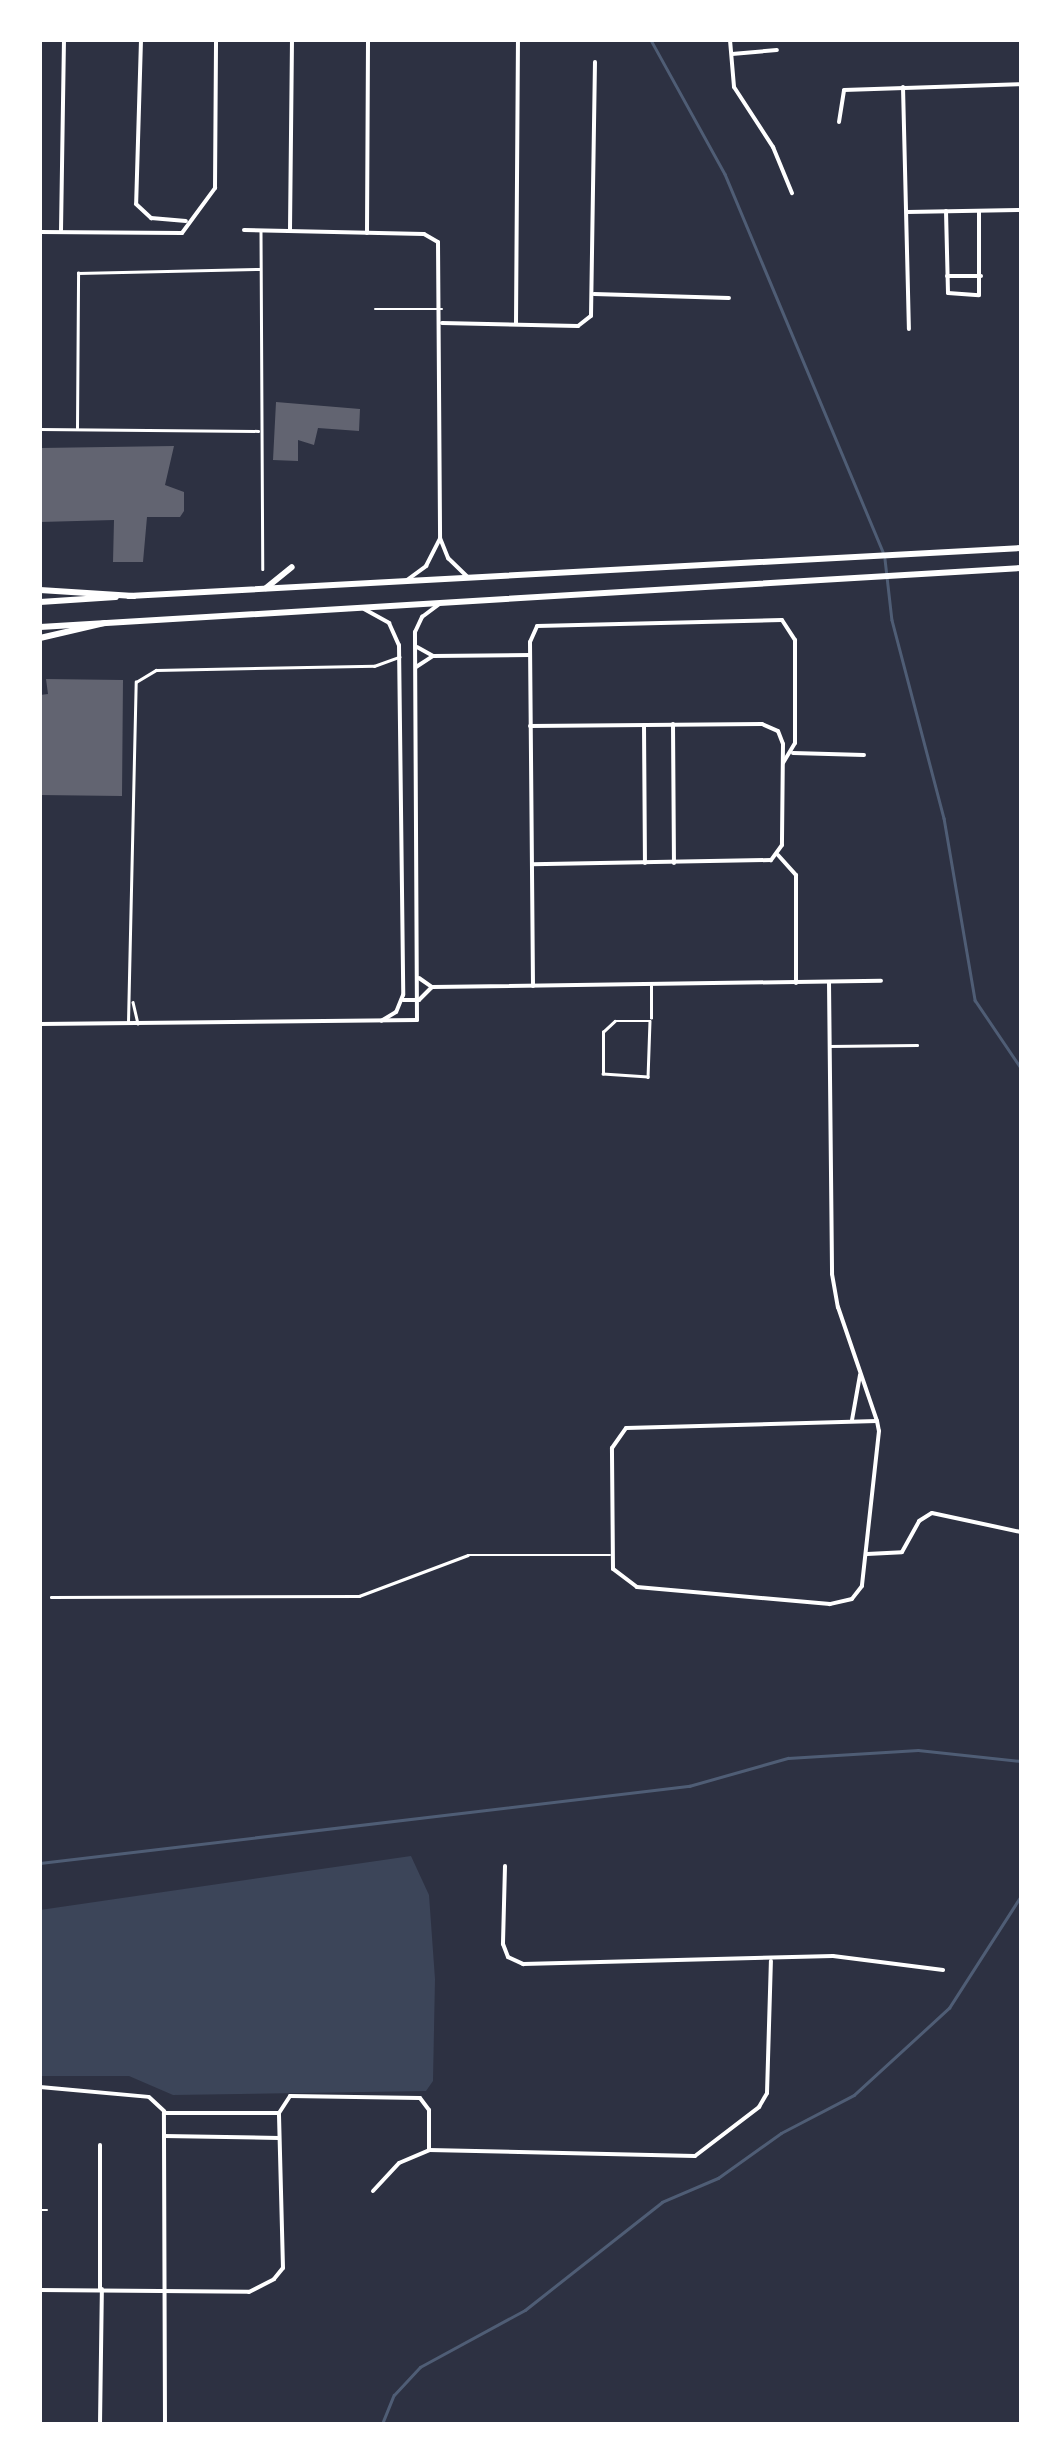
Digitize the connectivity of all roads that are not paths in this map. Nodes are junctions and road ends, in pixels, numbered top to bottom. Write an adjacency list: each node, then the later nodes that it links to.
1 (64, 40): 24 (street)
2 (142, 40): 19 (street)
3 (216, 40): 19 (street)
4 (292, 40): 22 (street)
5 (368, 40): 25 (street)
6 (518, 40): 34 (street)
7 (730, 40): 9 (street)
8 (777, 50): 9 (street)
9 (730, 54): 14 (street)
10 (594, 62): 29 (street)
11 (1021, 84): 12 (street)
12 (903, 87): 13 (street); 18 (street)
13 (839, 122)
14 (792, 193)
15 (1021, 210): 17 (street)
16 (946, 211): 17 (street); 18 (street); 27 (street)
17 (979, 211): 28 (street)
18 (907, 212): 35 (street)
19 (187, 221): 24 (street)
20 (244, 230): 21 (street)
21 (261, 230): 22 (street); 26 (lane)
22 (290, 231): 25 (street)
23 (40, 232): 24 (street)
24 (61, 232)
25 (367, 233): 32 (street)
26 (259, 269): 36 (lane); 38 (lane)
27 (947, 276): 28 (street); 28 (street)
28 (981, 276)
29 (594, 294): 30 (street); 34 (street)
30 (730, 298)
31 (376, 309): 32 (lane)
32 (442, 309): 33 (street)
33 (442, 323): 34 (street); 39 (street)
34 (516, 324)
35 (909, 329)
36 (77, 428): 37 (lane); 38 (lane)
37 (40, 430)
38 (261, 431): 43 (lane)
39 (440, 538): 44 (street); 45 (street)
40 (1021, 548): 44 (main road)
41 (292, 566): 47 (main road)
42 (1021, 568): 50 (main road)
43 (264, 569)
44 (472, 579): 45 (main road)
45 (400, 582): 47 (main road)
46 (40, 590): 48 (main road)
47 (265, 590): 48 (main road)
48 (134, 596): 49 (main road)
49 (40, 602)
50 (444, 602): 51 (main road); 55 (street)
51 (359, 607): 52 (main road); 58 (street)
52 (105, 623): 53 (main road); 54 (main road)
53 (40, 627)
54 (40, 638)
55 (415, 646): 57 (street); 59 (street)
56 (530, 655): 57 (street); 64 (street); 65 (street)
57 (433, 656): 59 (street)
58 (399, 657): 60 (street); 79 (lane)
59 (416, 668): 61 (street)
60 (400, 702): 61 (street); 80 (street)
61 (416, 702): 72 (street)
62 (672, 724): 63 (street); 67 (street); 70 (street)
63 (644, 725): 64 (street); 69 (street)
64 (530, 726): 71 (street)
65 (793, 753): 66 (street); 67 (street)
66 (864, 755)
67 (783, 763): 68 (street)
68 (778, 856): 70 (street); 74 (street)
69 (645, 863): 70 (street); 71 (street)
70 (674, 863)
71 (532, 864): 77 (street)
72 (418, 977): 78 (street); 81 (street)
73 (881, 981): 75 (street)
74 (796, 982): 75 (street); 76 (street)
75 (829, 982): 90 (street)
76 (651, 984): 77 (street); 83 (lane)
77 (533, 986): 78 (street)
78 (432, 987): 81 (street)
79 (133, 1000): 85 (lane); 86 (lane)
80 (402, 1000): 81 (street); 82 (street)
81 (419, 1000): 87 (street)
82 (399, 1008): 84 (street); 87 (street)
83 (650, 1021): 83 (lane)
84 (378, 1022): 86 (street); 87 (street)
85 (128, 1023): 86 (street); 88 (street)
86 (138, 1023)
87 (408, 1023)
88 (40, 1024)
89 (917, 1044): 90 (lane)
90 (830, 1046): 91 (street)
91 (860, 1370): 92 (street); 93 (street)
92 (852, 1420): 93 (street); 96 (street)
93 (877, 1421): 95 (street)
94 (1021, 1532): 95 (street)
95 (867, 1554): 96 (street)
96 (610, 1556): 97 (lane)
97 (51, 1597)
98 (505, 1866): 99 (street)
99 (770, 1961): 100 (street); 107 (street)
100 (943, 1970)
101 (40, 2087): 102 (street)
102 (164, 2113): 103 (street); 104 (street)
103 (278, 2113): 105 (street); 107 (street)
104 (164, 2136): 105 (street); 113 (street)
105 (279, 2138): 113 (street)
106 (100, 2144): 111 (street)
107 (429, 2150): 108 (street)
108 (373, 2192)
109 (40, 2210): 110 (lane)
110 (47, 2210)
111 (101, 2289): 112 (street); 113 (street); 116 (street)
112 (40, 2290)
113 (164, 2290): 117 (street)
114 (40, 2413): 115 (lane)
115 (40, 2422)
116 (100, 2424)
117 (165, 2424)

